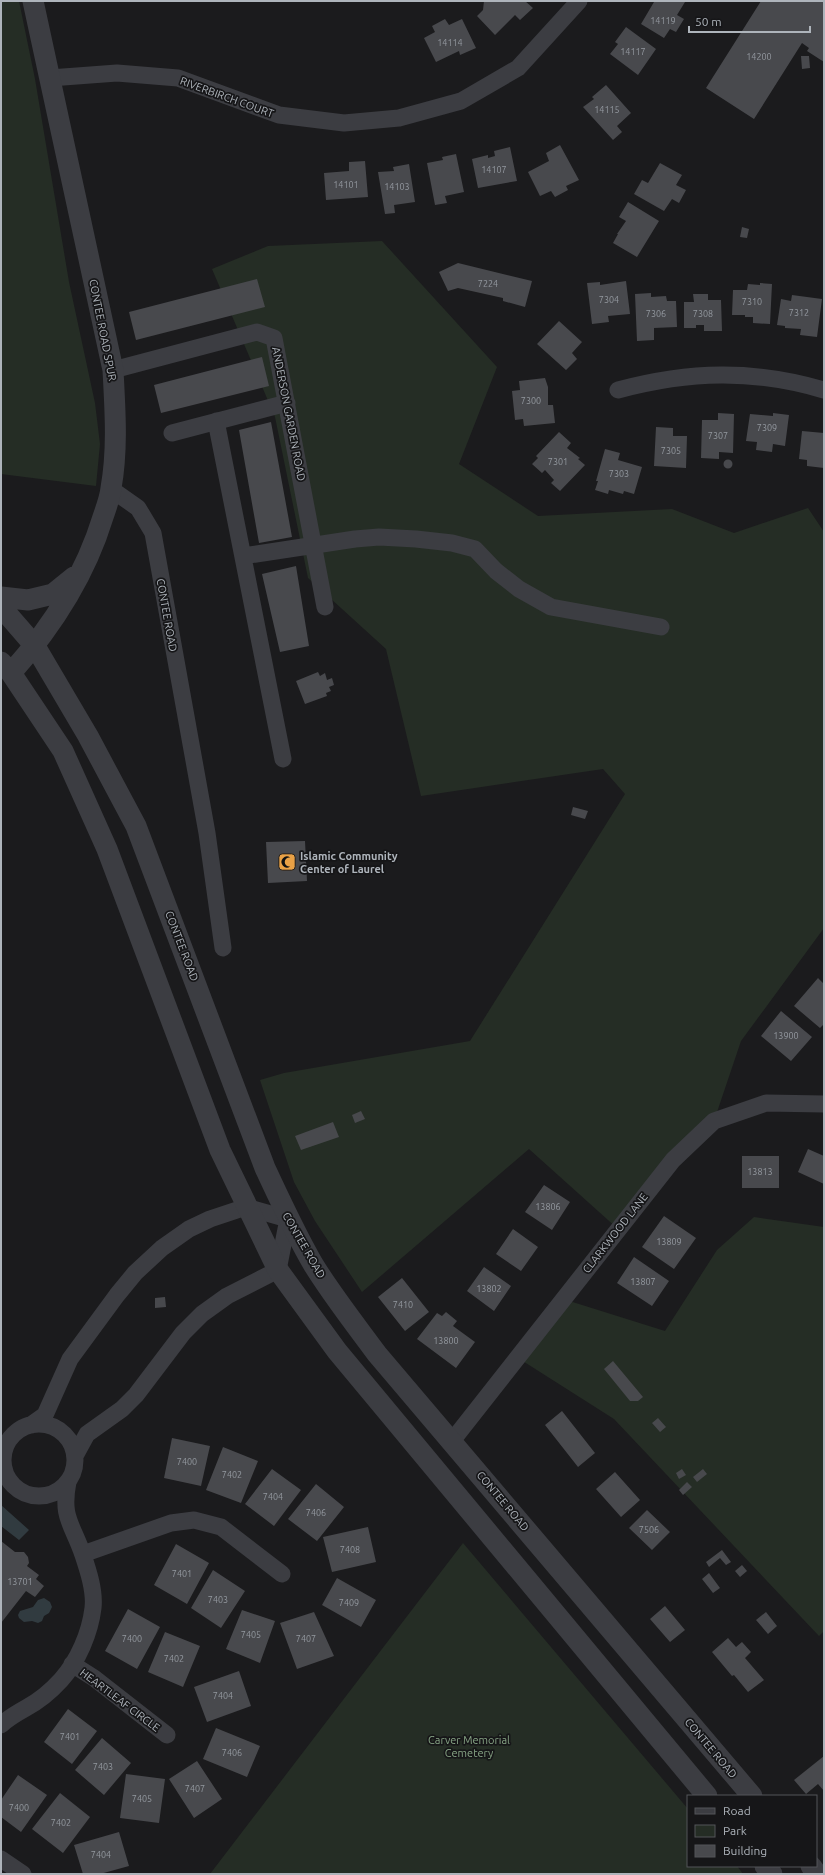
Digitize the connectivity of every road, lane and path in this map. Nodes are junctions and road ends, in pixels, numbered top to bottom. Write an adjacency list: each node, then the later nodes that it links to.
1 (33, 1): 3 (street, CONTEE ROAD SPUR)
2 (579, 1): 3 (street, RIVERBIRCH COURT)
3 (50, 78): 4 (street, CONTEE ROAD SPUR)
4 (113, 370): 7 (street, ANDERSON GARDEN ROAD); 10 (street, CONTEE ROAD SPUR)
5 (618, 390): 6 (street)
6 (824, 390)
7 (287, 403): 8 (street); 11 (street, ANDERSON GARDEN ROAD)
8 (216, 421): 9 (street); 12 (street)
9 (172, 433)
10 (111, 488): 13 (street, CONTEE ROAD SPUR); 21 (street, CONTEE ROAD)
11 (313, 546): 12 (street); 16 (street, ANDERSON GARDEN ROAD); 17 (street)
12 (243, 556): 20 (street)
13 (83, 570): 14 (street); 18 (street, CONTEE ROAD SPUR)
14 (1, 597)
15 (1, 607): 18 (street, CONTEE ROAD)
16 (325, 607)
17 (661, 627)
18 (35, 646): 19 (street, CONTEE ROAD SPUR); 24 (street, CONTEE ROAD)
19 (6, 667): 23 (street)
20 (284, 759)
21 (223, 948)
22 (824, 1104): 27 (street, CLARKWOOD LANE)
23 (246, 1207): 24 (street); 25 (street); 26 (street)
24 (288, 1218): 25 (street); 27 (street, CONTEE ROAD)
25 (278, 1270): 29 (street); 38 (street)
26 (31, 1425): 28 (street); 29 (street)
27 (452, 1441): 39 (street, CONTEE ROAD)
28 (3, 1454): 31 (street)
29 (75, 1456): 30 (street)
30 (68, 1482): 31 (street); 32 (street)
31 (38, 1496): 32 (street)
32 (72, 1529): 33 (street)
33 (83, 1554): 34 (street); 35 (street)
34 (282, 1574)
35 (72, 1664): 36 (street); 37 (street, HEARTLEAF CIRCLE)
36 (5, 1718)
37 (167, 1735)
38 (706, 1795)
39 (751, 1795)
40 (1, 1859): 41 (street)
41 (23, 1874)

